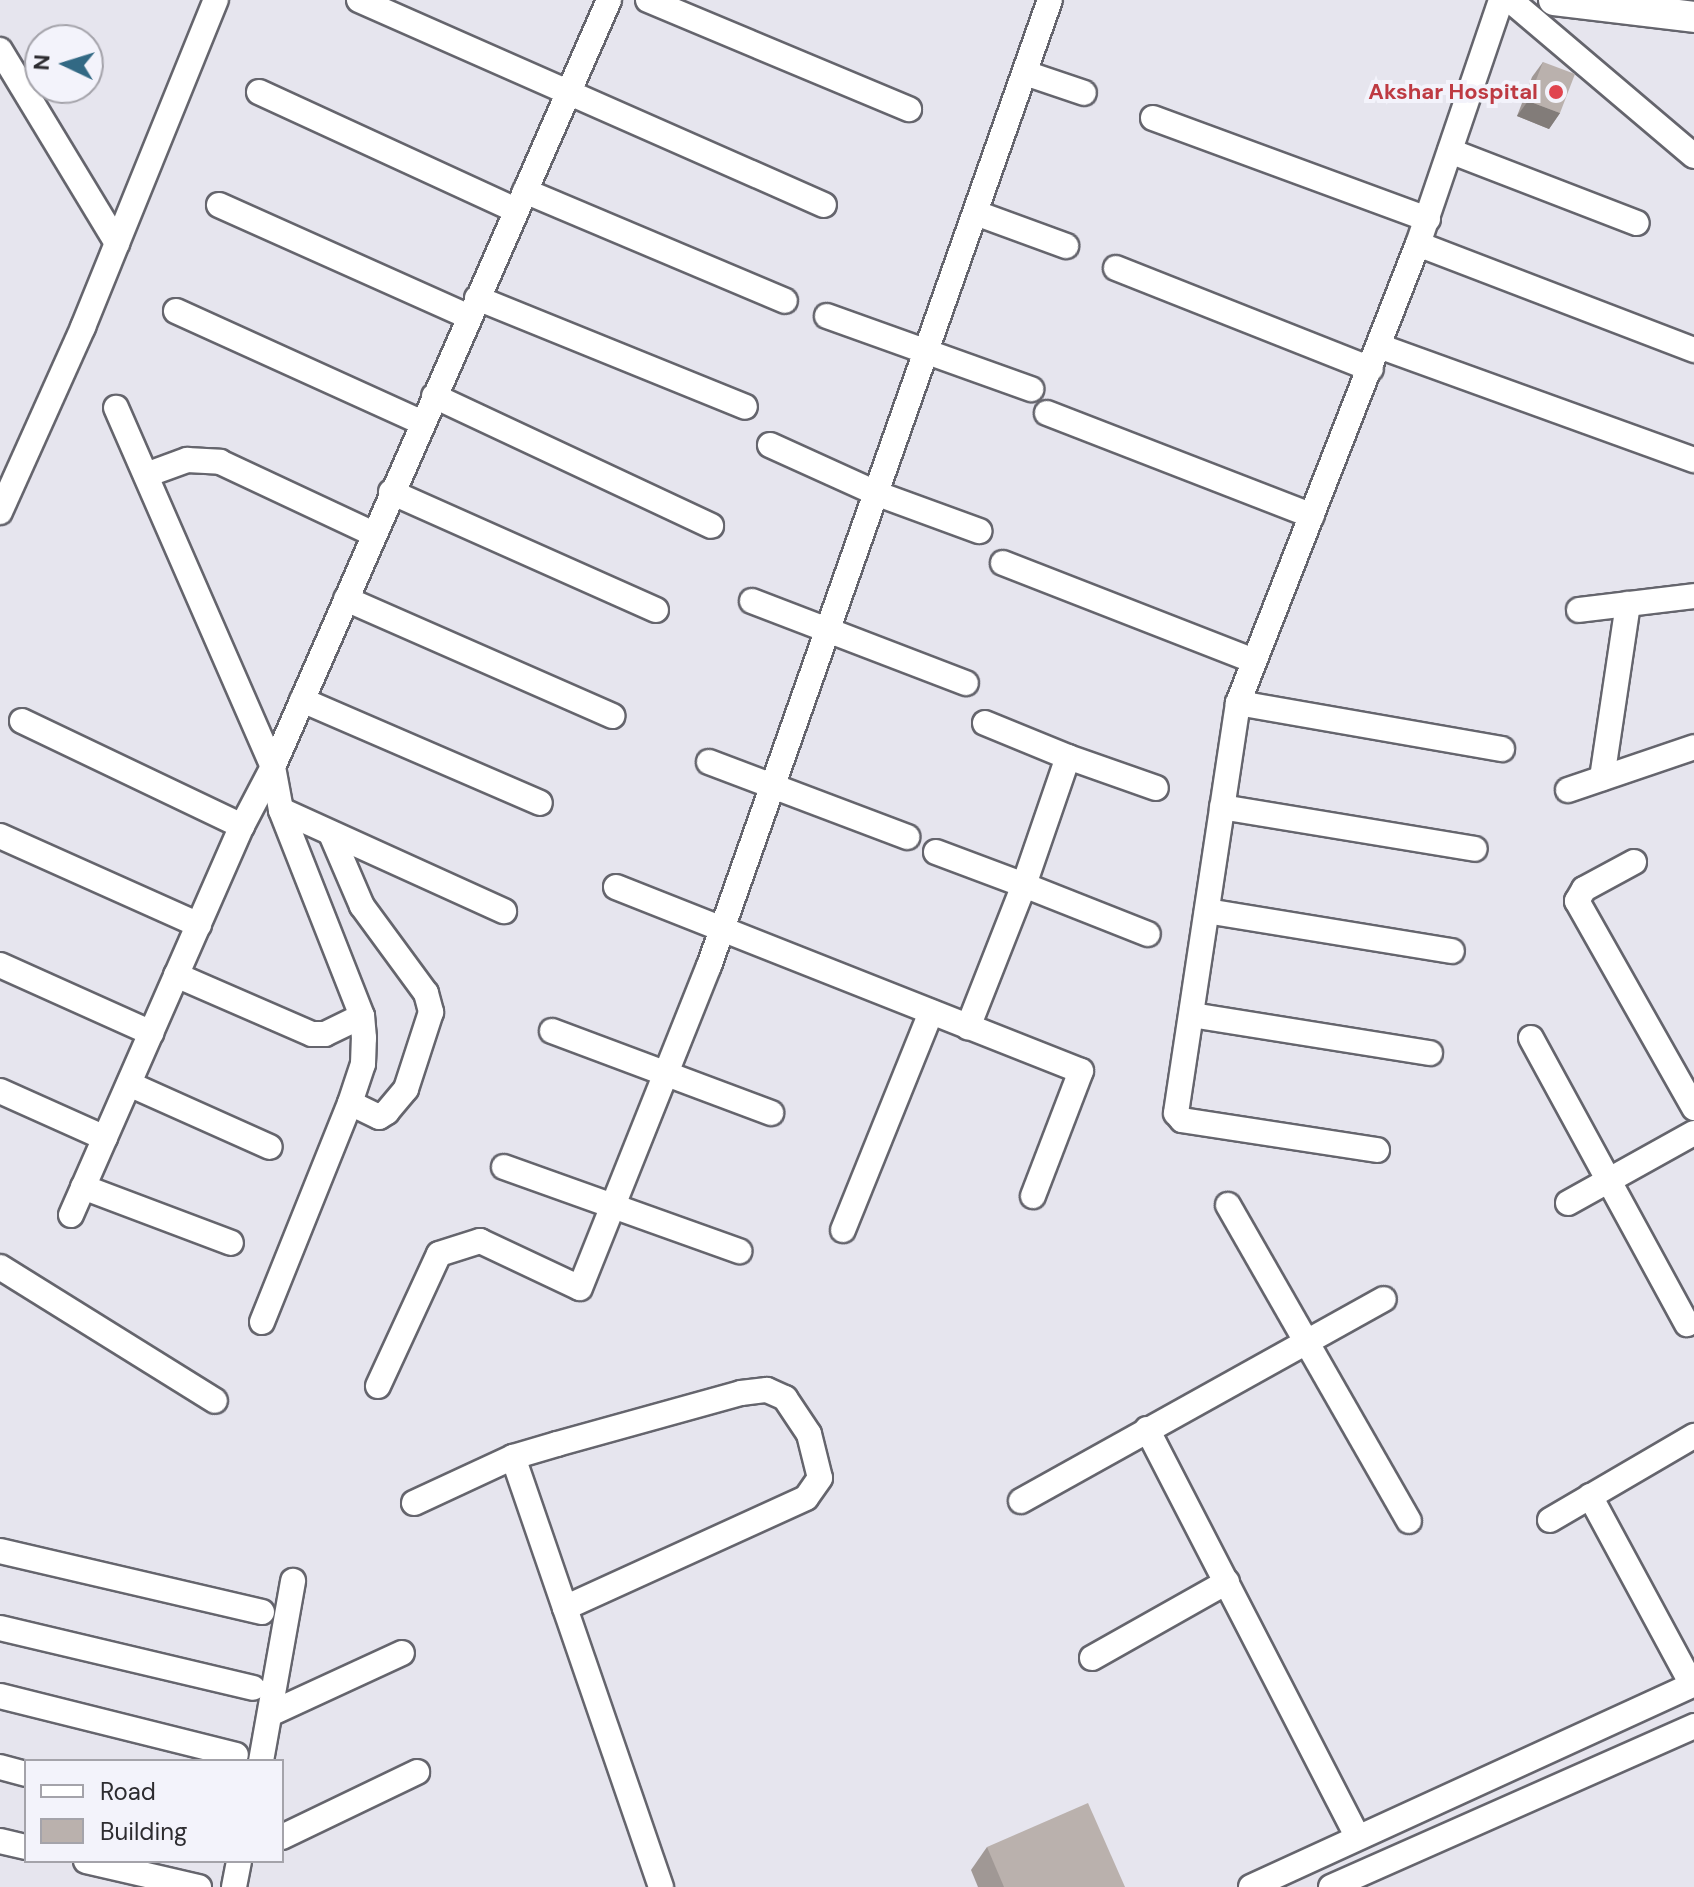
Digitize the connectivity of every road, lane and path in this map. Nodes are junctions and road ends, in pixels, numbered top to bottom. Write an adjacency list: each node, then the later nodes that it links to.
1 (216, 0): 25 (street)
2 (359, 0): 13 (street)
3 (609, 0): 13 (street)
4 (648, 0): 15 (street)
5 (1050, 0): 11 (street)
6 (1501, 0): 17 (street)
7 (1510, 0): 18 (street)
8 (1554, 0): 9 (street)
9 (1694, 17)
10 (0, 50): 25 (street)
11 (1025, 73): 14 (street); 22 (street)
12 (259, 92): 19 (street)
13 (569, 92): 19 (street); 21 (street)
14 (1084, 93)
15 (909, 109)
16 (1153, 118): 23 (street)
17 (1450, 151): 23 (street); 24 (street)
18 (1694, 156)
19 (520, 200): 29 (street); 30 (street)
20 (219, 205): 30 (street)
21 (824, 205)
22 (976, 213): 27 (street); 35 (street)
23 (1428, 219): 26 (street)
24 (1637, 223)
25 (117, 243): 48 (street)
26 (1418, 244): 33 (street); 34 (street)
27 (1066, 246)
28 (1116, 268): 36 (street)
29 (785, 301)
30 (473, 307): 38 (street); 39 (street)
31 (176, 311): 42 (street)
32 (827, 316): 35 (street)
33 (1379, 346): 36 (street); 44 (street)
34 (1694, 350)
35 (927, 353): 37 (street); 47 (street)
36 (1371, 369): 49 (street)
37 (1031, 389)
38 (434, 396): 42 (street); 50 (street)
39 (745, 407)
40 (116, 408): 45 (street)
41 (1047, 413): 49 (street)
42 (421, 422): 46 (street)
43 (770, 445): 47 (street)
44 (1694, 460)
45 (146, 475): 52 (street); 72 (street)
46 (391, 492): 52 (street); 58 (street)
47 (878, 494): 51 (street); 60 (street)
48 (0, 512)
49 (1312, 516): 61 (street)
50 (711, 526)
51 (979, 531)
52 (374, 534): 55 (street)
53 (1003, 563): 61 (street)
54 (1694, 596): 57 (street)
55 (346, 599): 63 (street); 65 (street)
56 (752, 601): 60 (street)
57 (1628, 604): 59 (street); 73 (street)
58 (656, 610)
59 (1579, 610)
60 (828, 629): 62 (street); 74 (street)
61 (1254, 661): 64 (street)
62 (966, 683)
63 (302, 700): 72 (street); 77 (street)
64 (1238, 703): 69 (street); 78 (street)
65 (612, 716)
66 (22, 721): 80 (street)
67 (985, 723): 70 (street)
68 (1694, 747): 73 (street)
69 (1502, 749)
70 (1068, 757): 75 (street); 87 (street)
71 (709, 762): 74 (street)
72 (273, 767): 79 (street); 80 (street)
73 (1602, 778): 76 (street)
74 (773, 785): 83 (street); 92 (street)
75 (1156, 788)
76 (1568, 790)
77 (540, 803)
78 (1222, 807): 84 (street); 90 (street)
79 (281, 810): 81 (street); 99 (street)
80 (242, 826): 91 (street)
81 (331, 834): 89 (street); 108 (street)
82 (0, 836): 91 (street)
83 (907, 837)
84 (1475, 849)
85 (936, 852): 87 (street)
86 (1634, 862): 109 (street)
87 (1024, 885): 93 (street); 100 (street)
88 (616, 887): 92 (street)
89 (504, 911)
90 (1207, 911): 94 (street); 98 (street)
91 (199, 925): 96 (street)
92 (722, 929): 97 (street); 105 (street)
93 (1148, 934)
94 (1452, 951)
95 (0, 965): 102 (street)
96 (176, 975): 99 (street); 102 (street)
97 (931, 1012): 100 (street); 123 (street)
98 (1192, 1015): 104 (street); 114 (street)
99 (362, 1016): 108 (street)
100 (968, 1027): 118 (street)
101 (552, 1031): 105 (street)
102 (151, 1033): 106 (street)
103 (1531, 1038): 116 (street)
104 (1430, 1053)
105 (666, 1074): 110 (street); 121 (street)
106 (129, 1084): 112 (street); 113 (street)
107 (0, 1091): 112 (street)
108 (350, 1103): 128 (street)
109 (1694, 1108)
110 (771, 1113)
111 (1694, 1133): 116 (street)
112 (105, 1138): 117 (street)
113 (270, 1147)
114 (1377, 1150)
115 (504, 1167): 121 (street)
116 (1608, 1181): 119 (street); 129 (street)
117 (83, 1187): 122 (street); 124 (street)
118 (1033, 1196)
119 (1568, 1203)
120 (1228, 1205): 130 (street)
121 (612, 1209): 125 (street); 131 (street)
122 (71, 1215)
123 (843, 1230)
124 (231, 1243)
125 (739, 1251)
126 (0, 1267): 132 (street)
127 (1384, 1299): 130 (street)
128 (262, 1322)
129 (1687, 1324)
130 (1308, 1343): 133 (street); 140 (street)
131 (378, 1386)
132 (215, 1401)
133 (1147, 1429): 137 (street); 143 (street)
134 (1694, 1436): 136 (street)
135 (513, 1457): 138 (street); 144 (street); 144 (street)
136 (1590, 1496): 139 (street); 149 (street)
137 (1021, 1501)
138 (414, 1503)
139 (1550, 1520)
140 (1409, 1521)
141 (0, 1551): 145 (street)
142 (293, 1581): 152 (street)
143 (1227, 1582): 148 (street); 160 (street)
144 (565, 1608): 167 (street)
145 (262, 1612)
146 (0, 1628): 150 (street)
147 (402, 1653): 152 (street)
148 (1092, 1658)
149 (1693, 1684): 160 (street)
150 (253, 1688)
151 (0, 1696): 154 (street)
152 (272, 1713): 155 (street)
153 (1694, 1726): 169 (street)
154 (236, 1755)
155 (261, 1759)
156 (0, 1767): 158 (street)
157 (417, 1772): 159 (street)
158 (24, 1773)
159 (284, 1836)
160 (1358, 1837): 168 (street)
161 (0, 1841): 162 (street)
162 (24, 1847)
163 (95, 1863): 165 (street)
164 (239, 1863): 166 (street)
165 (199, 1887)
166 (234, 1887)
167 (661, 1887)
168 (1251, 1887)
169 (1331, 1887)

